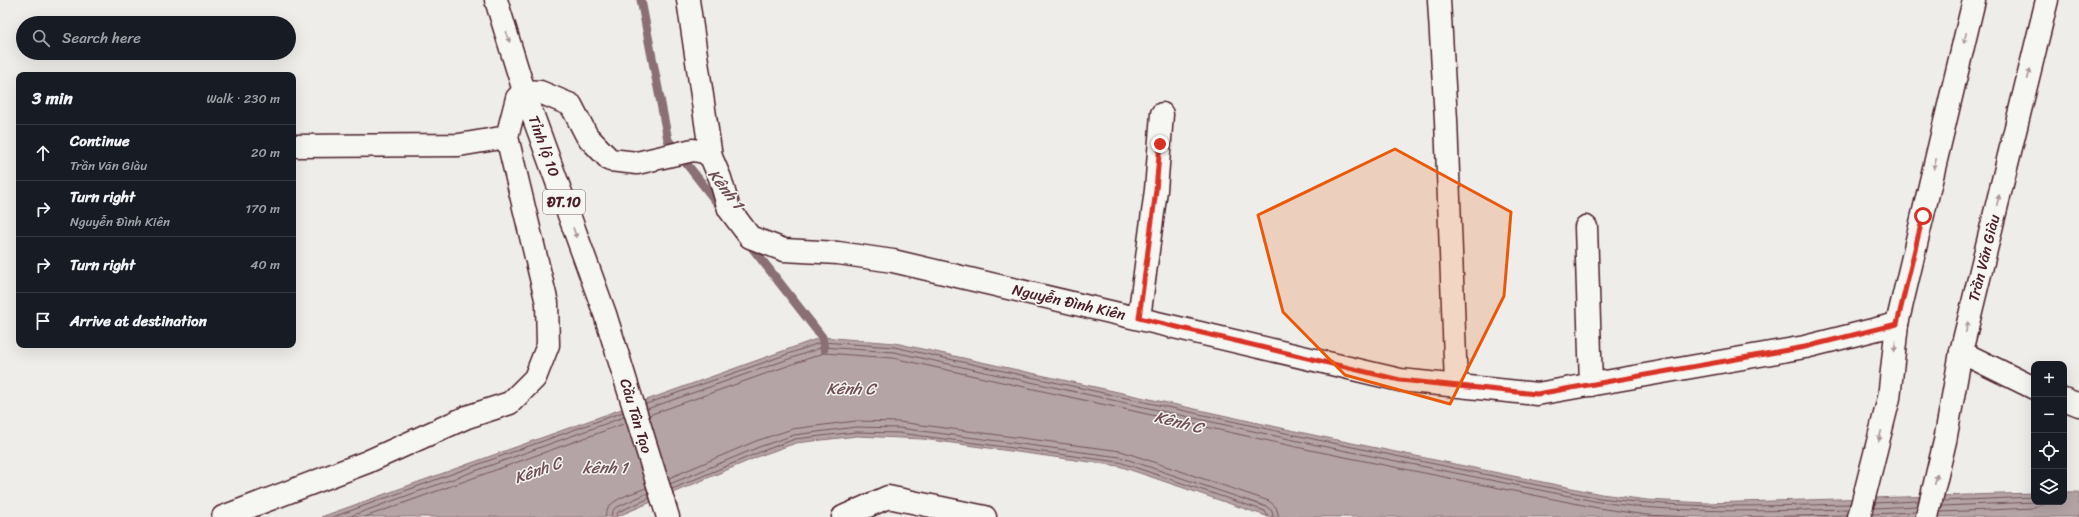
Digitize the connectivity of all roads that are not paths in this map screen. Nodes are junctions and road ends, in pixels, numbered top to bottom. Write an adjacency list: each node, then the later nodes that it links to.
1 (496, 0): 6 (street, Tỉnh lộ 10 / ĐT.10, one-way to 6)
2 (688, 0): 10 (street, Nguyễn Đình Kiên)
3 (1439, 0): 16 (street)
4 (1974, 0): 14 (street, one-way to 14)
5 (2047, 0): 15 (street, Trần Văn Giàu, one-way to 5)
6 (524, 91): 8 (street); 10 (street); 12 (street, Tỉnh lộ 10 / ĐT.10, one-way to 12)
7 (1162, 114): 13 (street)
8 (507, 137): 9 (street); 21 (street)
9 (296, 146)
10 (702, 153): 13 (street, Nguyễn Đình Kiên)
11 (1586, 227): 17 (street)
12 (605, 314): 22 (street, Cầu Tân Tạo / ĐT.10)
13 (1139, 318): 16 (street, Nguyễn Đình Kiên)
14 (1897, 324): 17 (street, Nguyễn Đình Kiên); 25 (street, one-way to 25)
15 (1961, 352): 18 (street); 26 (street, Trần Văn Giàu, one-way to 15)
16 (1456, 385): 17 (street, Nguyễn Đình Kiên)
17 (1591, 385)
18 (2031, 387)
19 (2067, 401): 20 (street)
20 (2079, 404)
21 (223, 517)
22 (668, 517)
23 (843, 517): 24 (street)
24 (985, 517)
25 (1859, 517)
26 (1927, 517)

